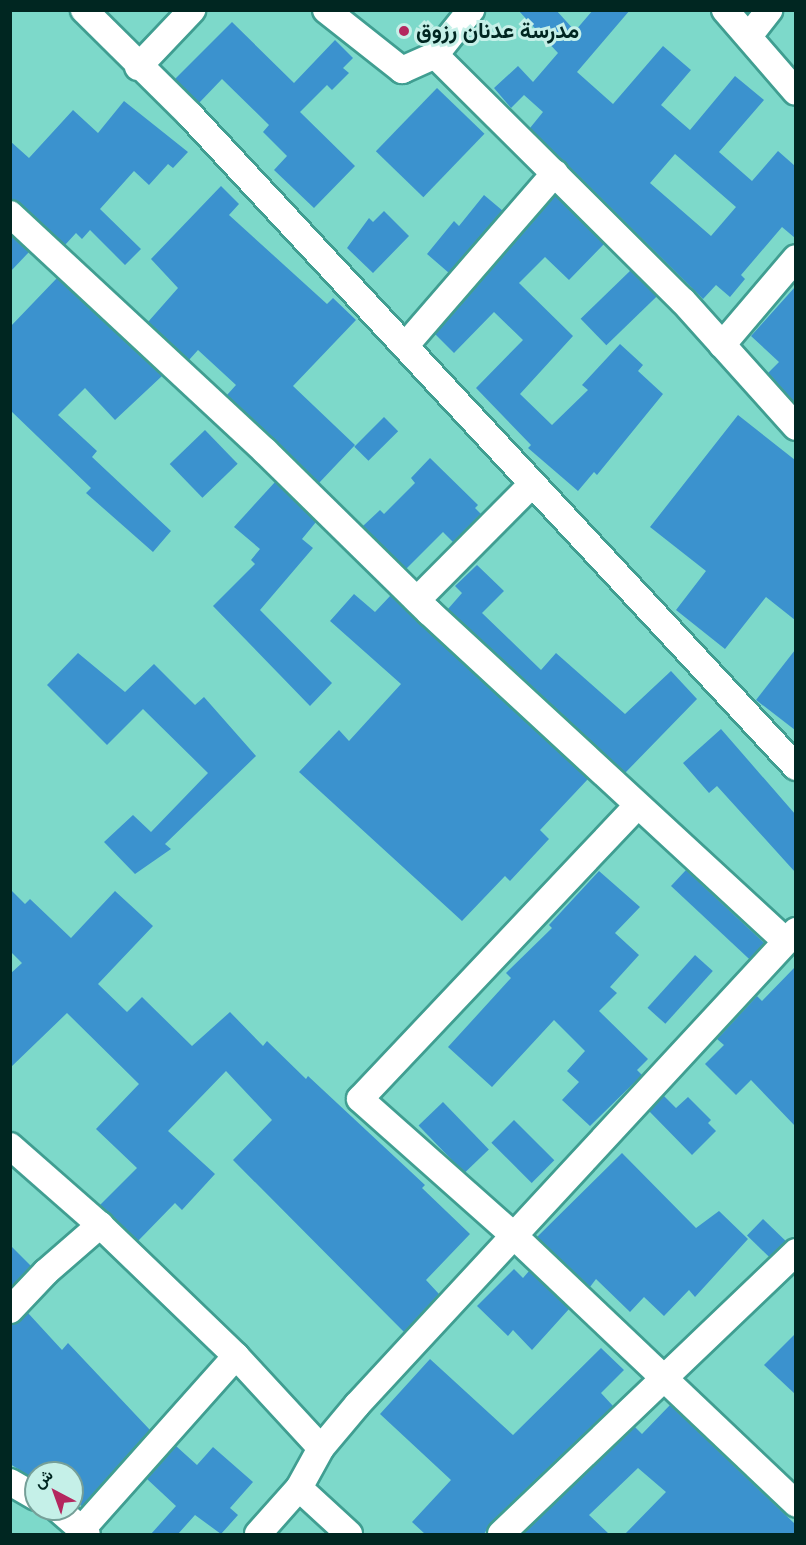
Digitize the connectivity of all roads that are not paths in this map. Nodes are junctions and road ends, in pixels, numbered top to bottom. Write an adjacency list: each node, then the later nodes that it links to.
1 (84, 10): 9 (street)
2 (192, 10): 9 (street)
3 (326, 10): 8 (street)
4 (471, 10): 8 (street)
5 (725, 10): 7 (street)
6 (769, 10): 7 (street)
7 (749, 36): 10 (street)
8 (435, 55): 11 (street)
9 (138, 67): 15 (street)
10 (795, 92)
11 (555, 173): 14 (street); 15 (street)
12 (10, 214): 18 (street)
13 (795, 258): 14 (street)
14 (722, 345): 16 (street)
15 (405, 346): 17 (street)
16 (795, 427)
17 (532, 484): 18 (street); 19 (street)
18 (417, 600): 20 (street)
19 (795, 767)
20 (637, 806): 21 (street); 24 (street)
21 (790, 936): 24 (street)
22 (10, 1146): 23 (street)
23 (100, 1225): 26 (street); 27 (street)
24 (513, 1234): 28 (street); 29 (street)
25 (795, 1252): 28 (street)
26 (10, 1310)
27 (236, 1356): 29 (street); 35 (street)
28 (661, 1379): 33 (street); 36 (street)
29 (321, 1448): 31 (street)
30 (10, 1482): 32 (street)
31 (299, 1488): 37 (street); 38 (street)
32 (24, 1490)
33 (795, 1504)
34 (72, 1521): 35 (street)
35 (84, 1532)
36 (505, 1533)
37 (258, 1534)
38 (349, 1534)

